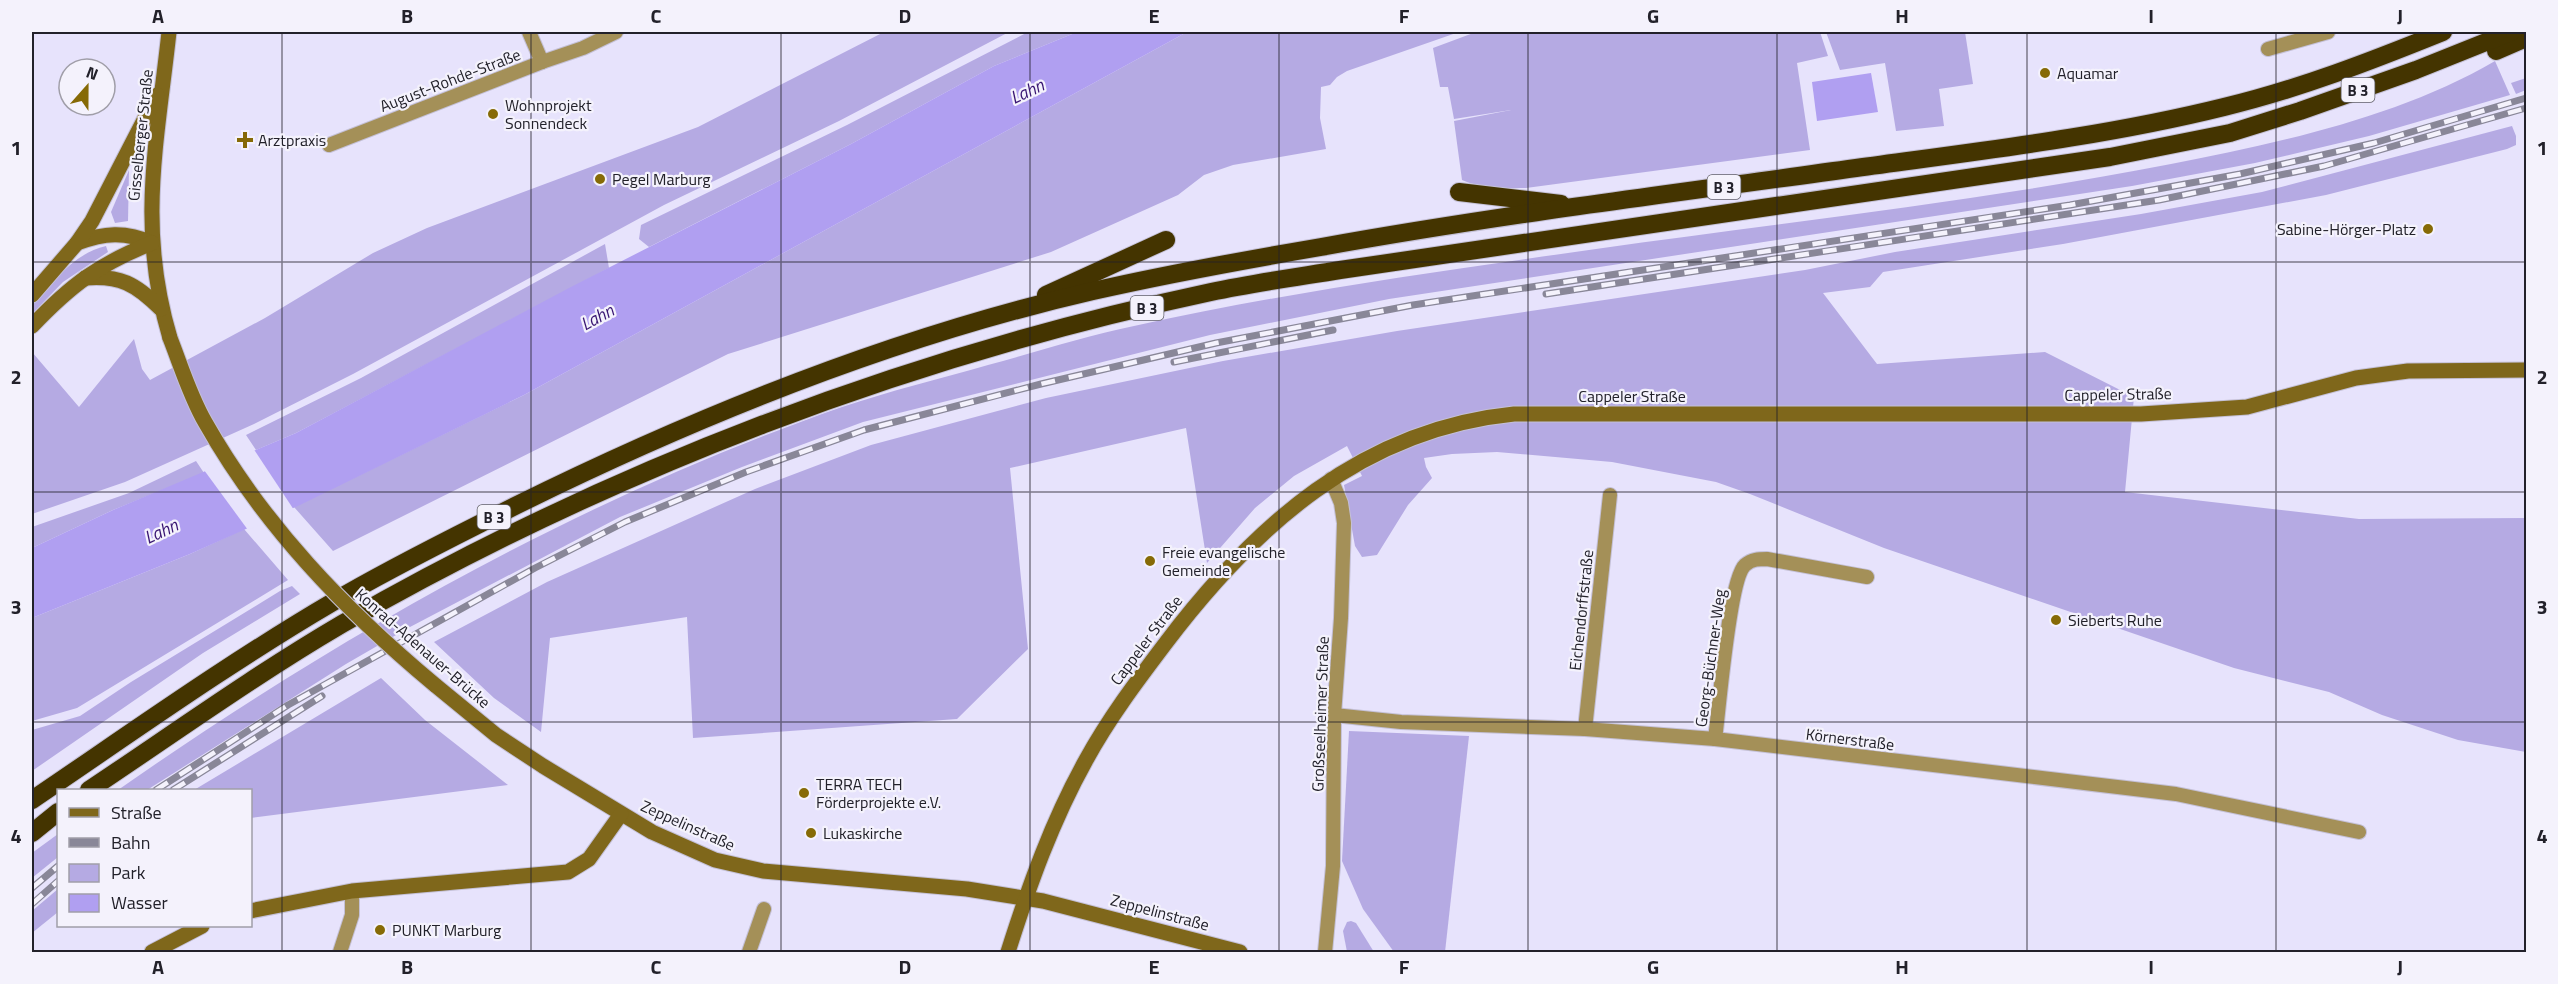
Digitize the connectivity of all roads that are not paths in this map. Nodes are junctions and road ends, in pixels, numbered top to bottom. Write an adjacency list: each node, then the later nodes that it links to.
1 (169, 32): 11 (main road, Gisselberger Straße)
2 (529, 32): 9 (street)
3 (616, 32): 9 (street, August-Rohde-Straße)
4 (2328, 32): 8 (street)
5 (2443, 32): 14 (highway, B 3)
6 (2511, 32): 10 (highway, B 3)
7 (2526, 38): 10 (highway)
8 (2268, 49)
9 (542, 62): 12 (street, August-Rohde-Straße)
10 (2416, 69): 30 (highway, B 3)
11 (163, 84): 16 (main road); 17 (main road, Gisselberger Straße)
12 (329, 145)
13 (1459, 192): 14 (highway)
14 (1587, 206): 21 (highway, B 3)
15 (1166, 240): 21 (highway)
16 (77, 243): 17 (main road); 19 (main road)
17 (152, 243): 18 (main road); 20 (main road, Gisselberger Straße)
18 (84, 278): 20 (main road); 22 (main road)
19 (32, 294)
20 (161, 309): 33 (main road, Konrad-Adenauer-Brücke, bridge)
21 (998, 317): 31 (highway, B 3)
22 (32, 326)
23 (2526, 370): 24 (main road, Cappeler Straße)
24 (1331, 479): 27 (street, Großseelheimer Straße); 37 (main road, Cappeler Straße)
25 (1610, 495): 28 (street, Eichendorffstraße)
26 (1867, 577): 29 (street, Georg-Büchner-Weg)
27 (1334, 715): 28 (street, Körnerstraße); 46 (street, Großseelheimer Straße)
28 (1585, 729): 29 (street, Körnerstraße)
29 (1715, 739): 34 (street, Körnerstraße)
30 (90, 789)
31 (32, 800)
32 (57, 813): 35 (highway)
33 (621, 814): 36 (main road, Zeppelinstraße); 37 (main road, Zeppelinstraße)
34 (2359, 832)
35 (32, 833)
36 (352, 891): 39 (main road, Zeppelinstraße); 42 (street)
37 (1025, 898): 44 (main road, Cappeler Straße); 45 (main road, Zeppelinstraße)
38 (764, 909): 43 (street)
39 (252, 911)
40 (200, 927): 41 (main road)
41 (152, 952)
42 (340, 952)
43 (749, 952)
44 (1008, 952)
45 (1240, 952)
46 (1325, 952)

